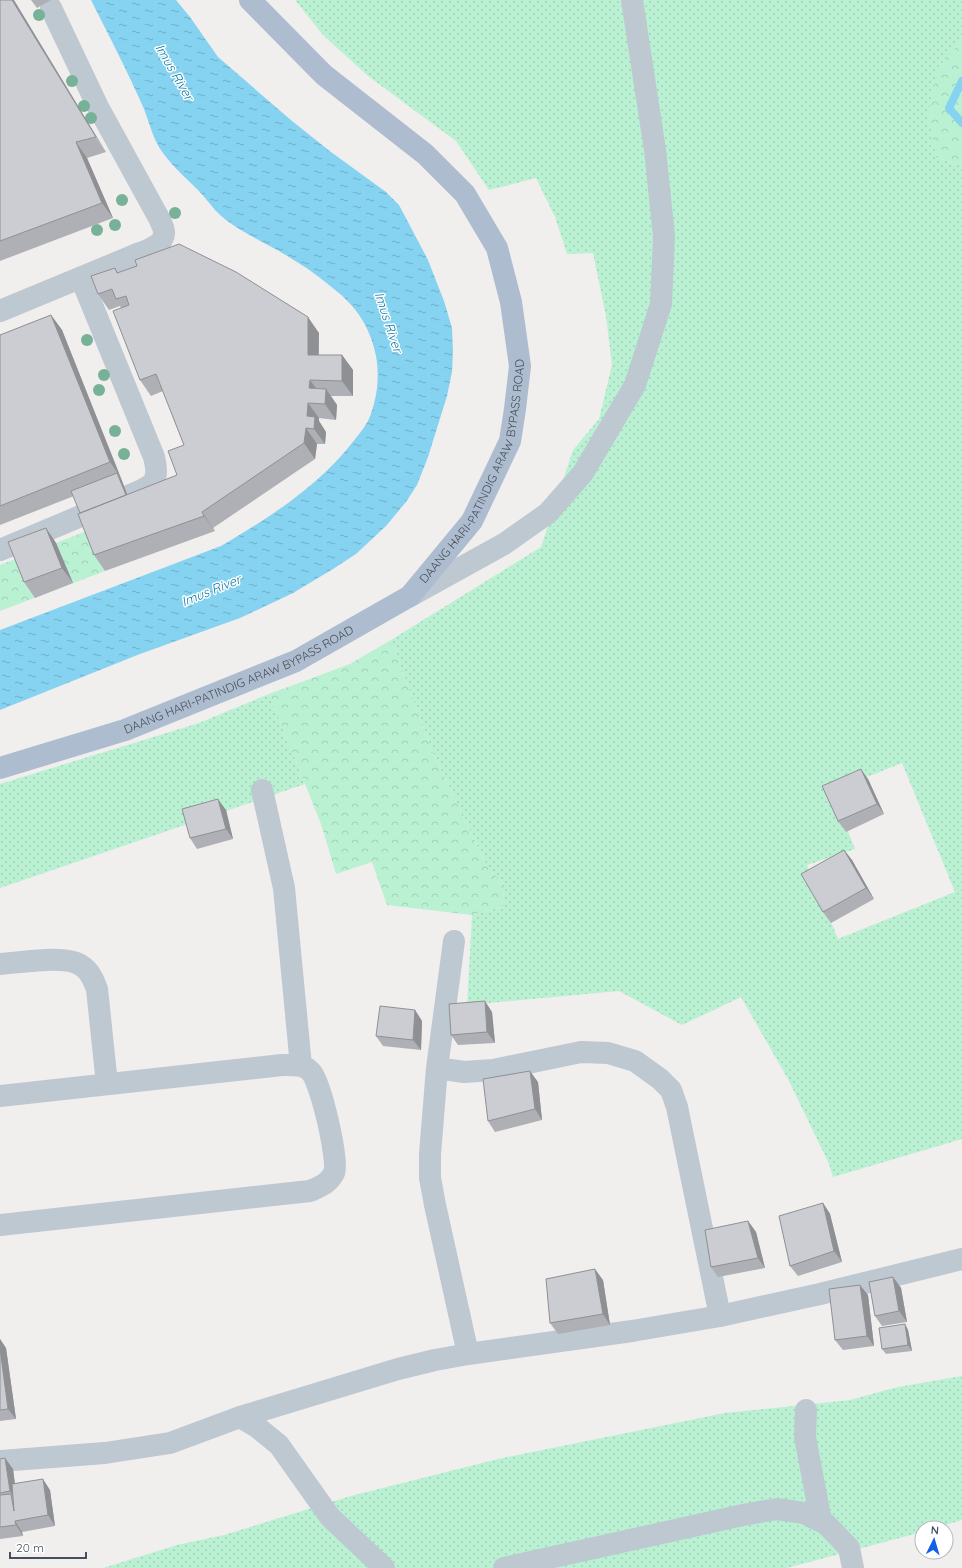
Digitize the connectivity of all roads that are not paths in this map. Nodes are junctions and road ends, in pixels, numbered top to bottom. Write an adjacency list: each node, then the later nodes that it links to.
1 (250, 0): 9 (main road, DAANG HARI-PATINDIG ARAW BYPASS ROAD)
2 (632, 0): 9 (street)
3 (51, 8): 4 (street)
4 (81, 278): 5 (street); 6 (street)
5 (0, 310)
6 (128, 496)
7 (83, 515): 8 (street)
8 (0, 550)
9 (410, 596): 10 (main road, DAANG HARI-PATINDIG ARAW BYPASS ROAD)
10 (0, 768)
11 (262, 790): 14 (street)
12 (454, 941): 15 (street)
13 (0, 964): 16 (street)
14 (301, 1066): 16 (street); 18 (street)
15 (437, 1068): 20 (street); 21 (street)
16 (107, 1084): 17 (street)
17 (0, 1096)
18 (0, 1225)
19 (962, 1259): 20 (street)
20 (720, 1316): 21 (street)
21 (468, 1354): 23 (street)
22 (806, 1410): 25 (street)
23 (240, 1417): 24 (street); 26 (street)
24 (0, 1461)
25 (821, 1522): 27 (street); 28 (street)
26 (384, 1568)
27 (504, 1568)
28 (853, 1568)

